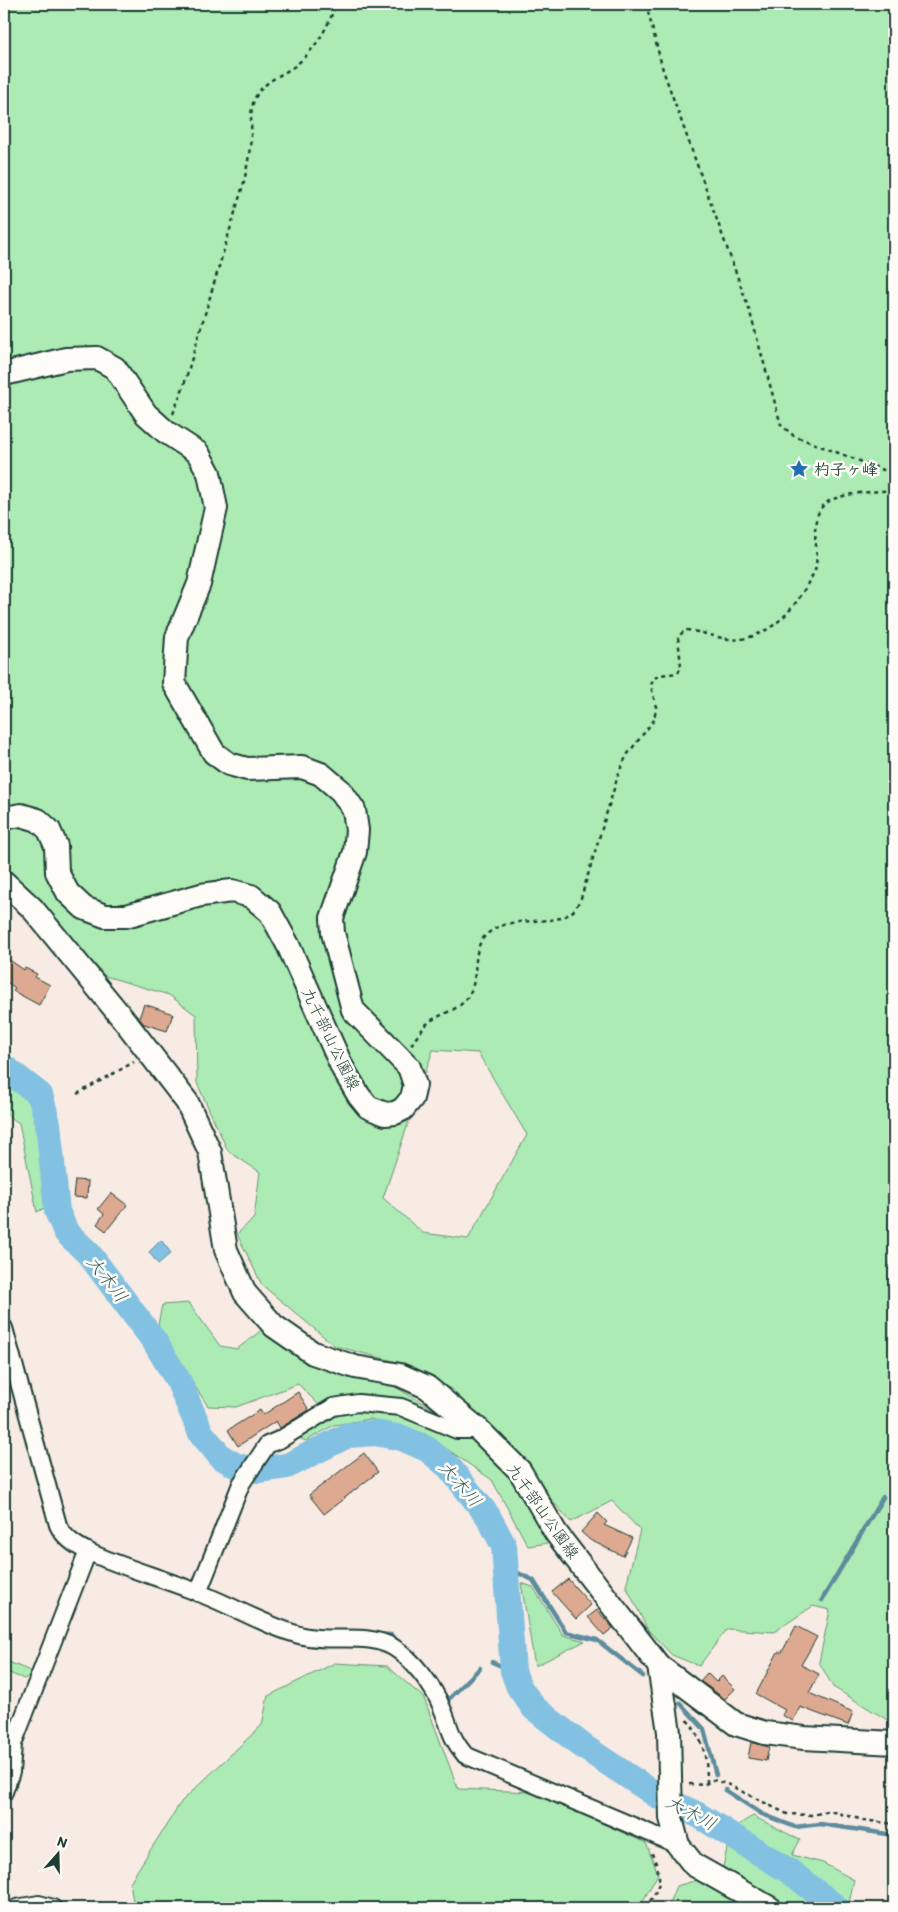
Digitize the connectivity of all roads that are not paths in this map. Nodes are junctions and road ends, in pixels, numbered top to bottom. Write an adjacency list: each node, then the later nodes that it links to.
1 (4, 374): 2 (main road, 九千部山公園線)
2 (4, 818)
3 (4, 882): 5 (main road, 九千部山公園線)
4 (4, 1328): 6 (street)
5 (479, 1430): 7 (street); 8 (main road, 九千部山公園線)
6 (88, 1552): 7 (street); 10 (street)
7 (198, 1593): 11 (street)
8 (658, 1666): 9 (main road, 九千部山公園線); 11 (main road)
9 (894, 1743)
10 (4, 1792)
11 (678, 1845): 14 (main road)
12 (16, 1908): 13 (street)
13 (52, 1908)
14 (770, 1908)

